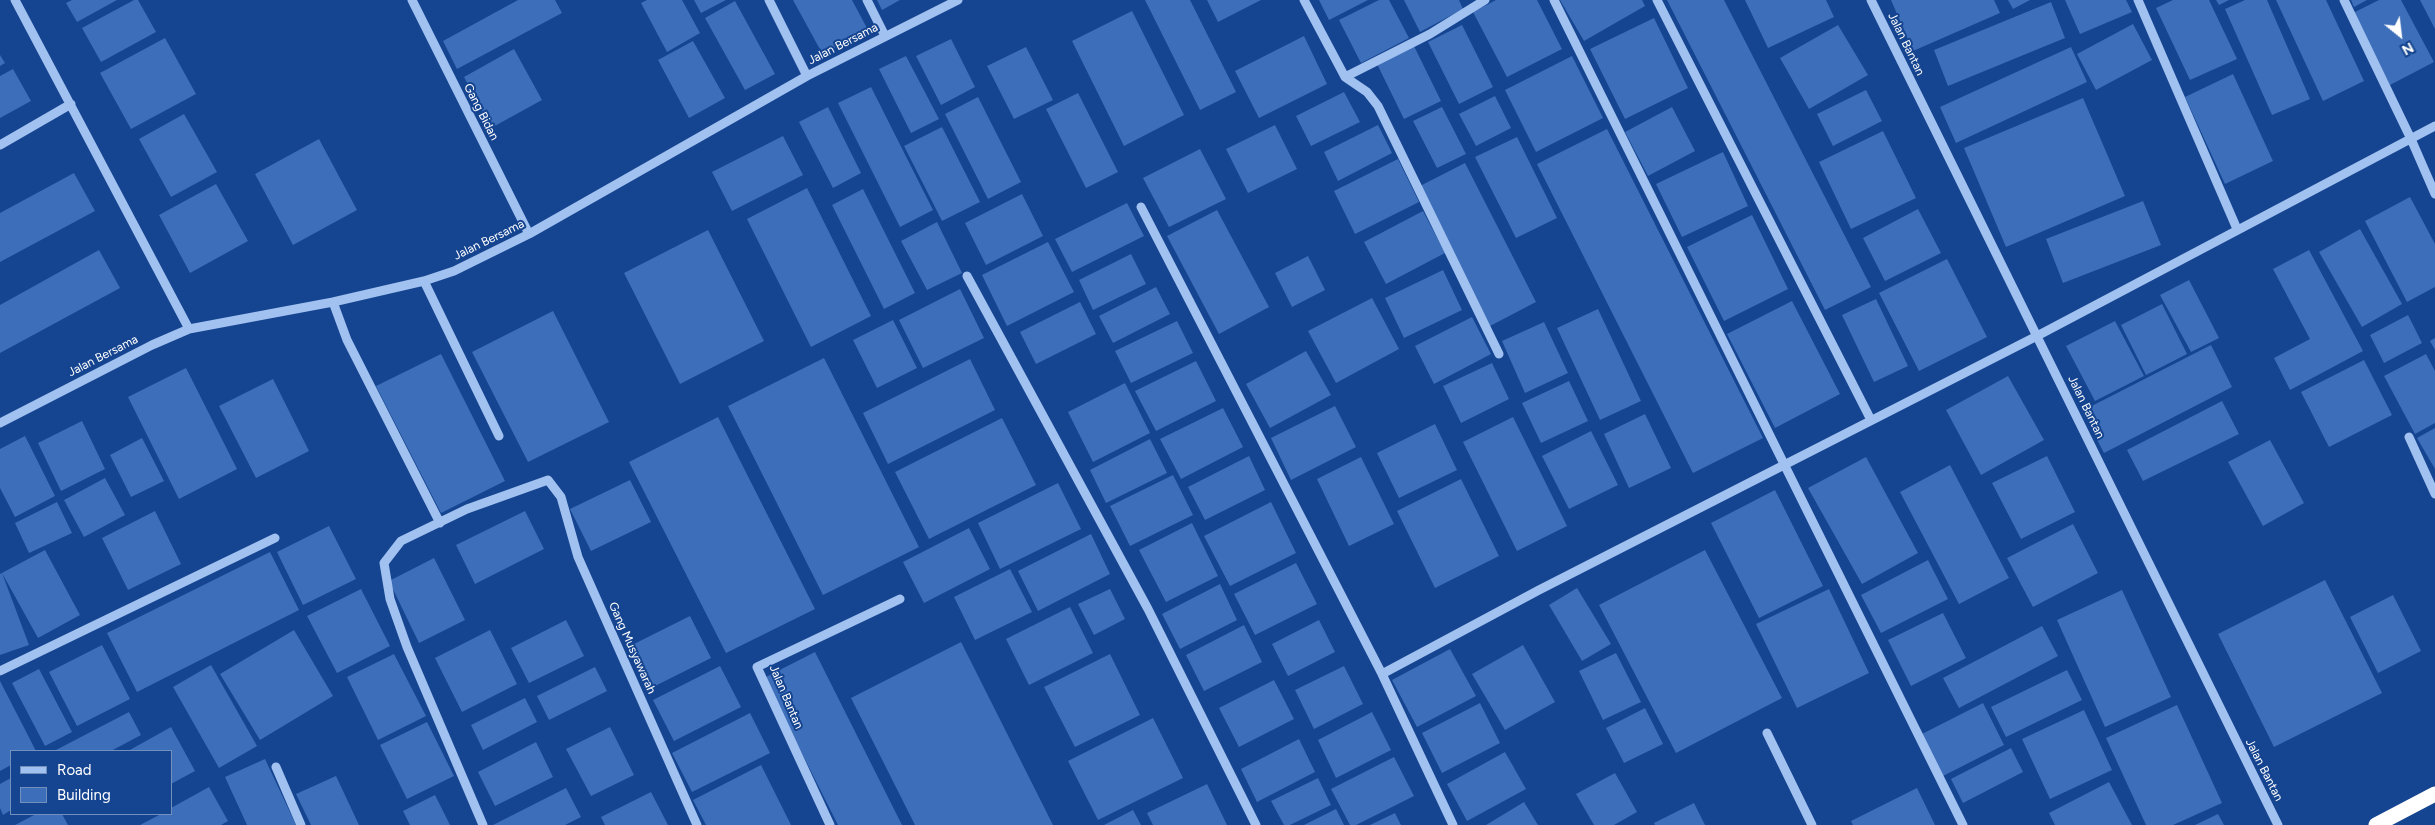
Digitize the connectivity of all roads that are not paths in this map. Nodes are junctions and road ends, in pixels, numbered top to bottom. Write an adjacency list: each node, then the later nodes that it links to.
1 (15, 0): 16 (street)
2 (412, 0): 23 (street, Gang Bidan)
3 (769, 0): 14 (street)
4 (867, 0): 13 (street)
5 (958, 0): 13 (street, Jalan Bersama)
6 (1304, 0): 15 (street)
7 (1485, 0): 15 (street)
8 (1554, 0): 34 (street)
9 (1657, 0): 30 (street)
10 (1871, 0): 28 (street, Jalan Bantan)
11 (2138, 0): 22 (street)
12 (2344, 0): 18 (street)
13 (885, 36): 14 (street, Jalan Bersama)
14 (807, 76): 23 (street, Jalan Bersama)
15 (1346, 77): 29 (street)
16 (71, 104): 19 (street); 27 (street)
17 (2435, 126): 18 (street)
18 (2411, 138): 20 (street); 22 (street)
19 (0, 144)
20 (2435, 194)
21 (1141, 207): 40 (street)
22 (2237, 229): 28 (street)
23 (529, 234): 25 (street, Jalan Bersama)
24 (967, 276): 49 (street)
25 (424, 281): 26 (street, Jalan Bersama); 32 (street)
26 (333, 302): 27 (street, Jalan Bersama); 36 (street)
27 (189, 329): 31 (street, Jalan Bersama)
28 (2037, 336): 30 (street); 53 (street, Jalan Bantan)
29 (1499, 354)
30 (1871, 420): 34 (street)
31 (0, 423)
32 (499, 436)
33 (2409, 437): 35 (street)
34 (1785, 465): 40 (street); 52 (street)
35 (2435, 494)
36 (440, 524): 46 (street); 47 (street, Gang Musyawarah)
37 (275, 538): 39 (street)
38 (900, 599): 48 (street, Jalan Bantan)
39 (0, 671)
40 (1382, 674): 50 (street)
41 (1767, 733): 51 (street)
42 (276, 768): 45 (street)
43 (2435, 794): 44 (highway)
44 (2395, 820): 54 (highway)
45 (302, 825)
46 (482, 825)
47 (697, 825)
48 (830, 825)
49 (1256, 825)
50 (1453, 825)
51 (1812, 825)
52 (1964, 825)
53 (2278, 825)
54 (2376, 825)

